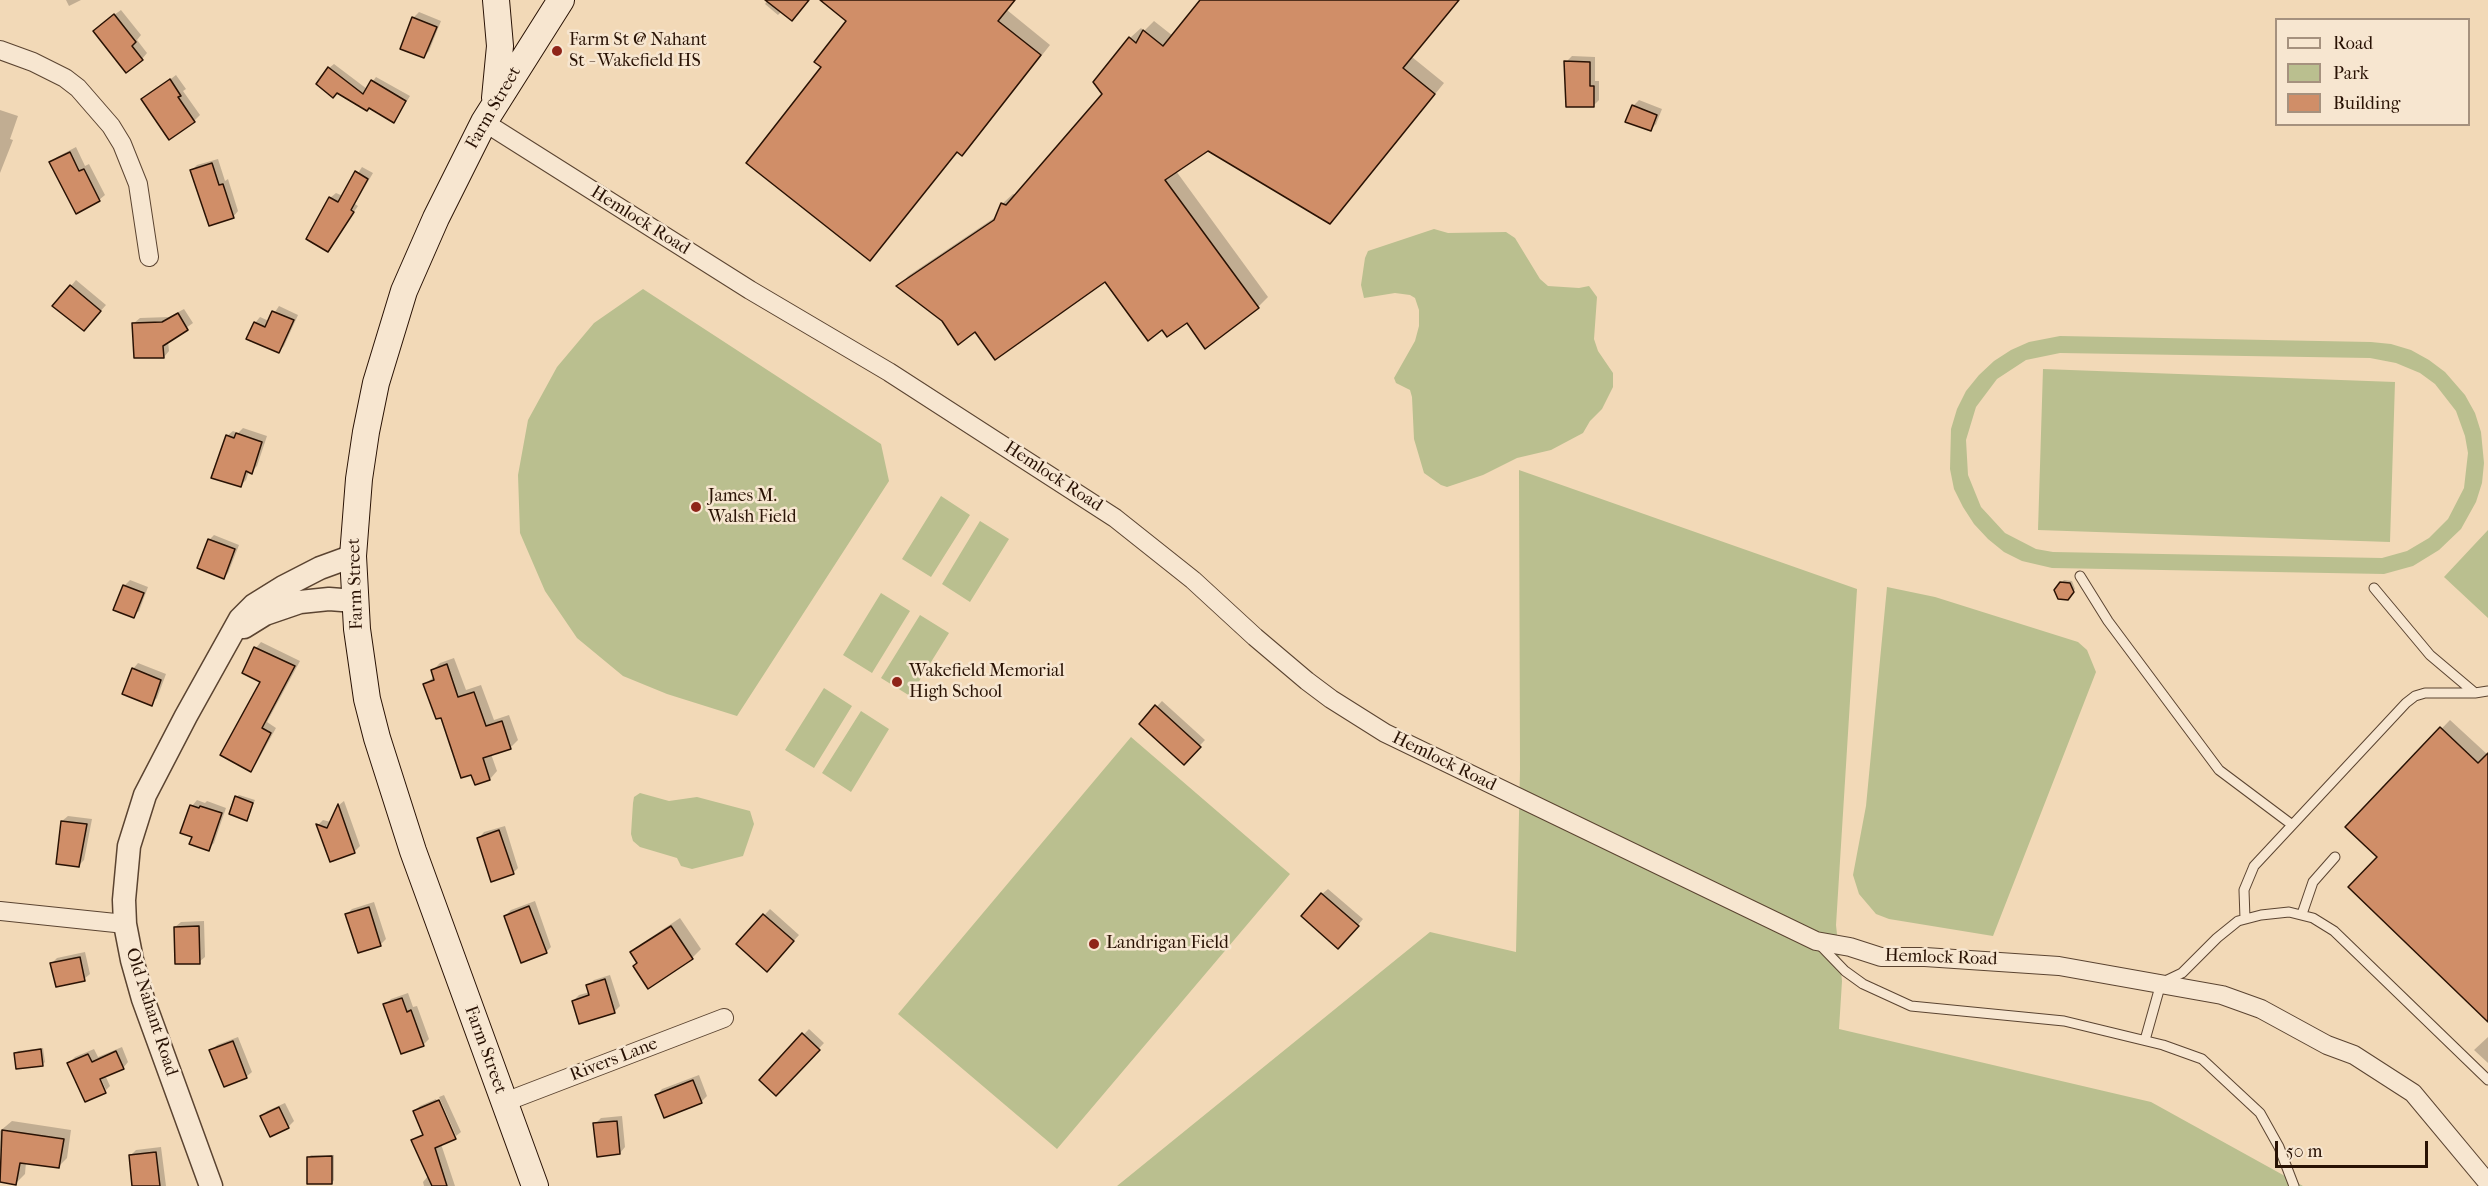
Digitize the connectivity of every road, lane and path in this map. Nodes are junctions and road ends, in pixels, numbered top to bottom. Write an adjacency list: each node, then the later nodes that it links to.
1 (496, 0): 4 (main road)
2 (551, 3): 4 (main road, Farm Street)
3 (0, 50): 5 (street)
4 (489, 114): 6 (main road, Farm Street); 19 (street, Hemlock Road)
5 (149, 257)
6 (353, 556): 9 (main road, Farm Street); 10 (street, Old Nahant Road)
7 (2080, 576): 13 (lane)
8 (2374, 588): 12 (lane)
9 (355, 601): 10 (street, Old Nahant Road); 24 (main road, Farm Street)
10 (229, 640): 18 (street, Old Nahant Road)
11 (2488, 691): 12 (lane)
12 (2475, 693): 13 (lane)
13 (2291, 824): 17 (lane)
14 (2335, 857): 16 (lane)
15 (0, 911): 18 (street)
16 (2302, 914): 17 (lane); 23 (lane)
17 (2244, 919): 20 (lane)
18 (125, 924): 26 (street, Old Nahant Road)
19 (1816, 941): 20 (street, Hemlock Road); 22 (lane)
20 (2161, 983): 22 (lane); 25 (street, Hemlock Road)
21 (724, 1018): 24 (street, Rivers Lane)
22 (2145, 1040): 28 (lane)
23 (2488, 1080)
24 (505, 1102): 27 (main road, Farm Street)
25 (2488, 1183)
26 (211, 1186)
27 (535, 1186)
28 (2294, 1186)

